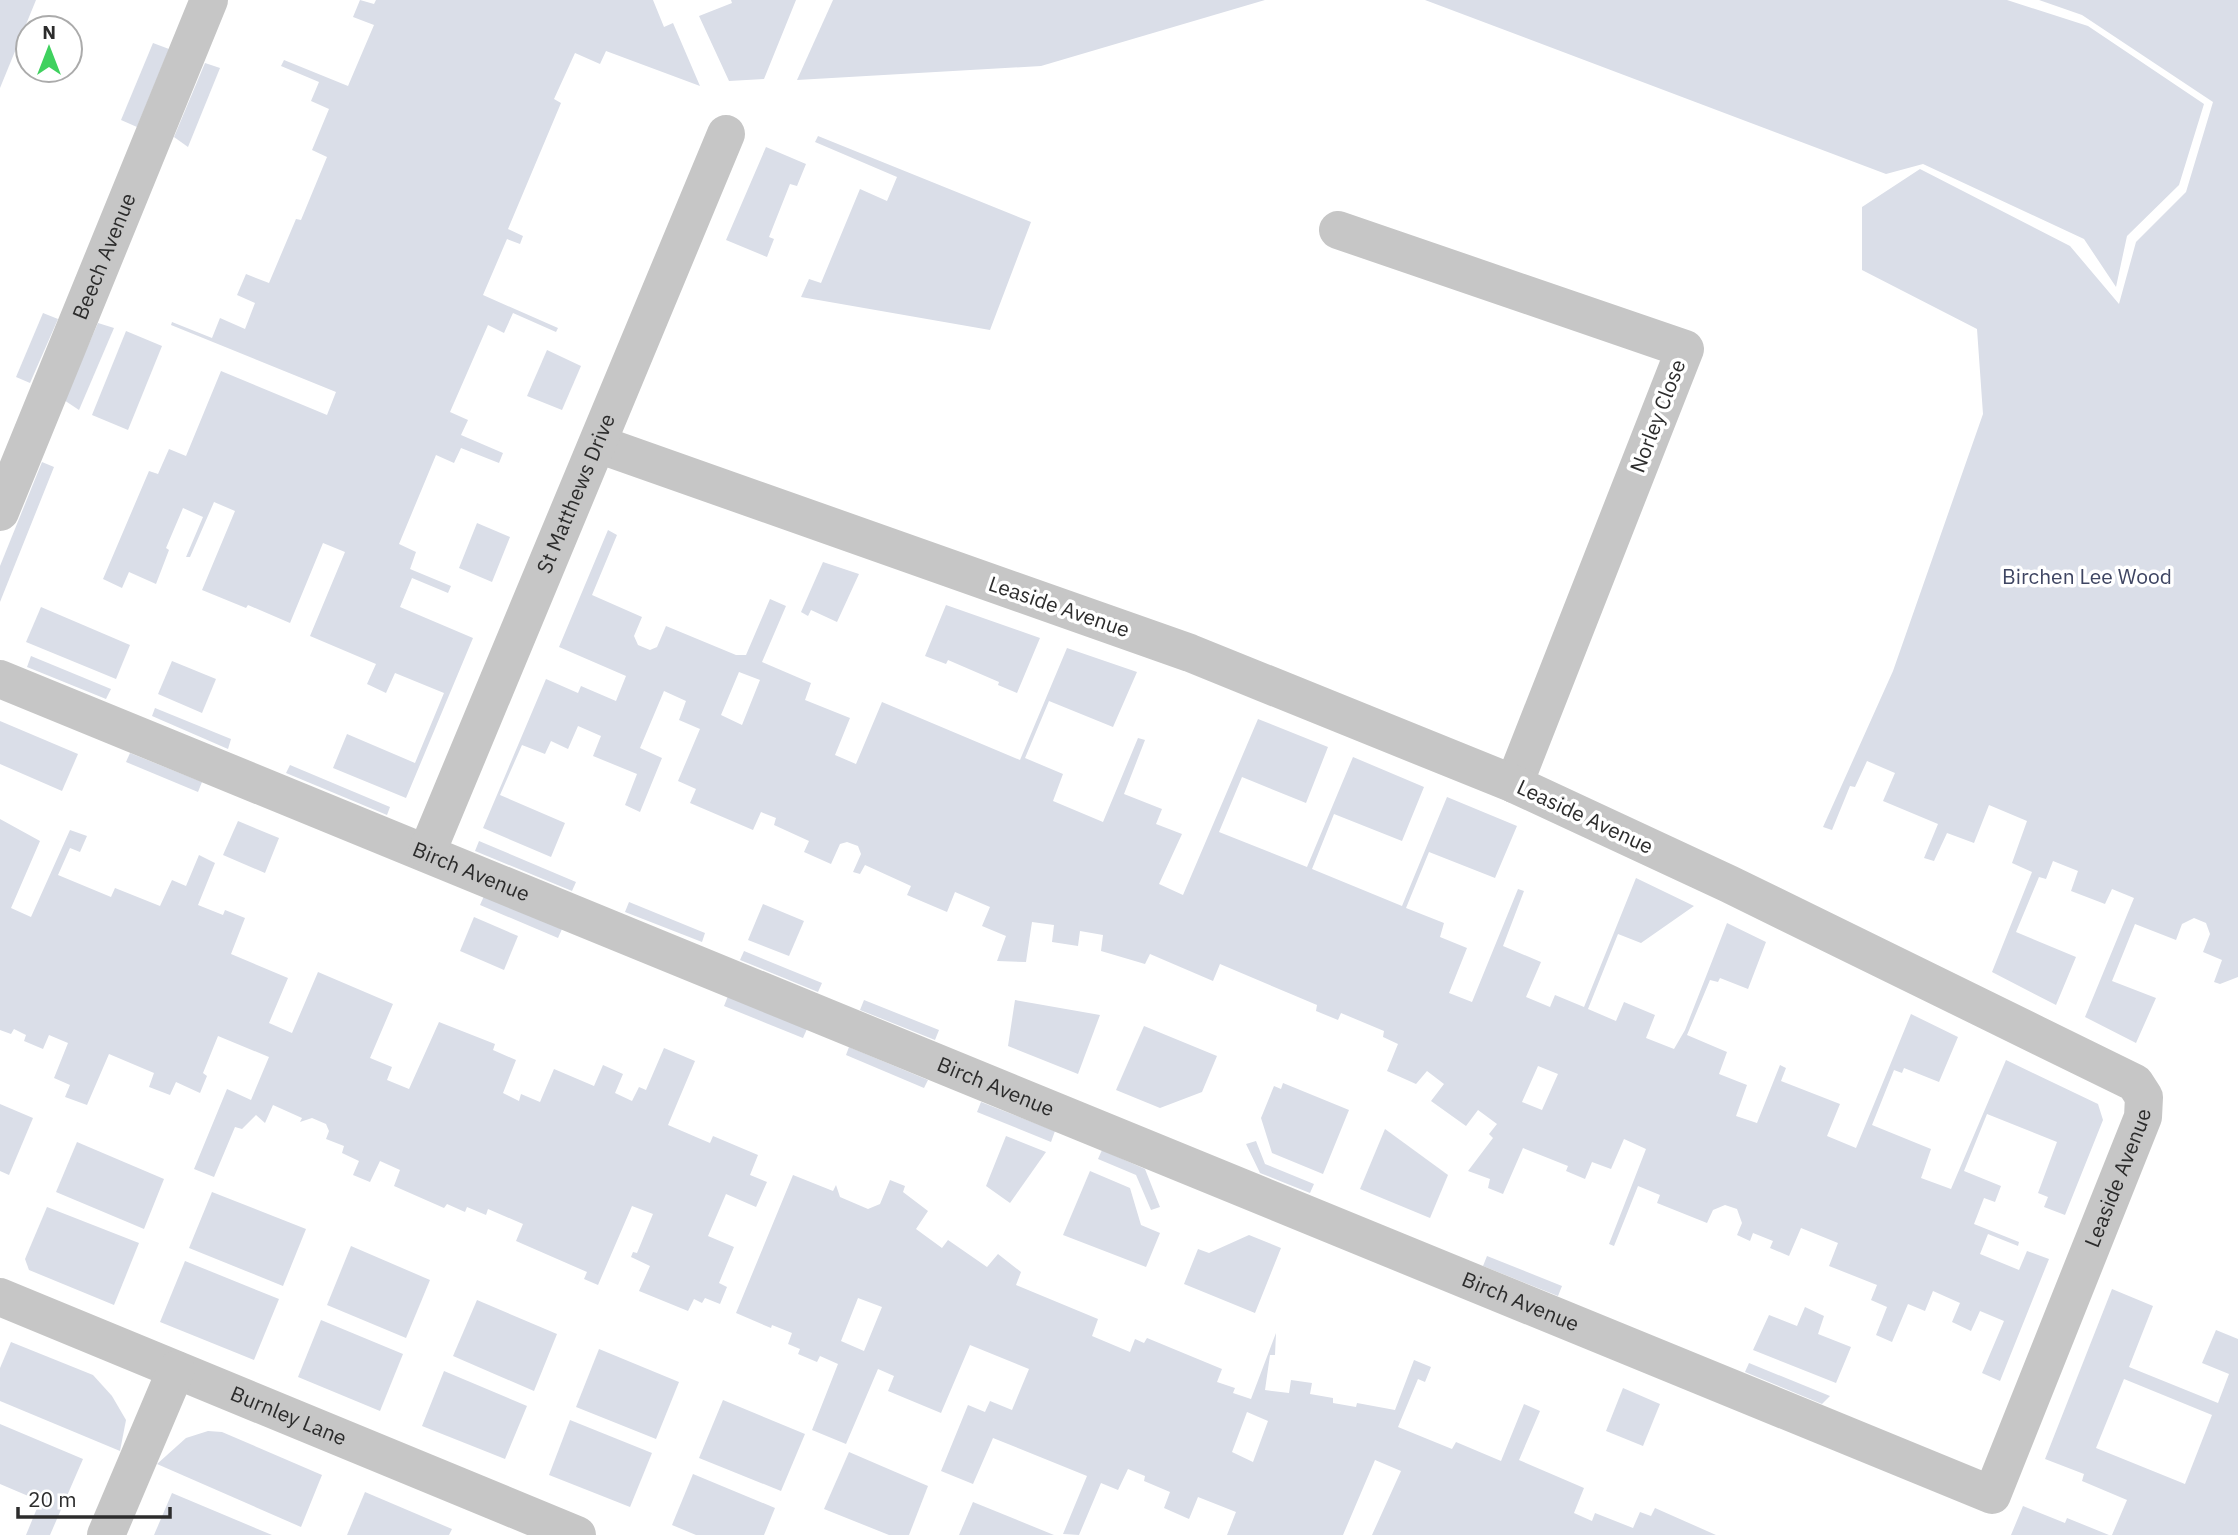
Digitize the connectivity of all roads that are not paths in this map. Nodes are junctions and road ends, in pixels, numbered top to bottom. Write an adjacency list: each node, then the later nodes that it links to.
1 (209, 0): 5 (street, Beech Avenue)
2 (726, 134): 4 (street, St Matthews Drive)
3 (1338, 230): 7 (street, Norley Close)
4 (598, 444): 7 (street, Leaside Avenue); 8 (street, St Matthews Drive)
5 (0, 512)
6 (0, 679): 8 (street, Birch Avenue)
7 (1514, 784): 11 (street, Leaside Avenue)
8 (427, 852): 11 (street, Birch Avenue)
9 (0, 1297): 10 (street, Burnley Lane)
10 (176, 1370): 12 (street); 13 (street, Burnley Lane)
11 (1992, 1495)
12 (106, 1535)
13 (578, 1535)

